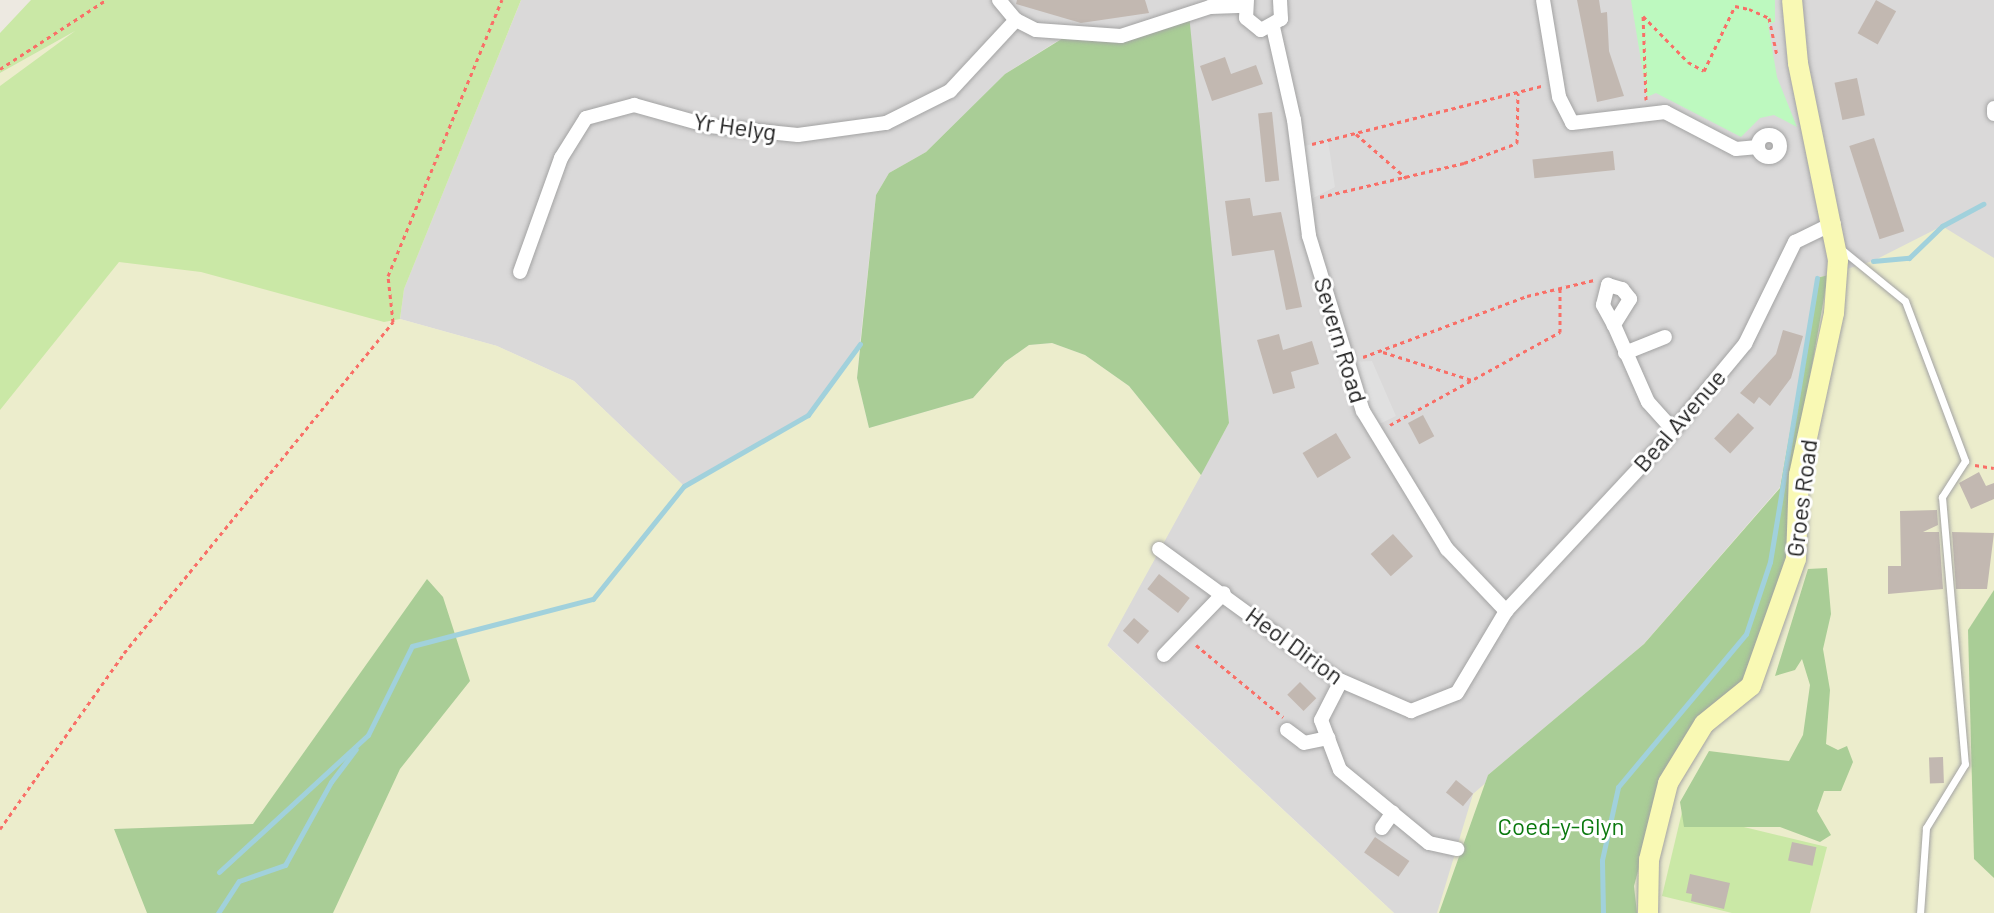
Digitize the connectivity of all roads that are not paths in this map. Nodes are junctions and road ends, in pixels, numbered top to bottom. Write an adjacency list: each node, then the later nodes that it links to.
1 (999, 0): 6 (street)
2 (1543, 0): 10 (street)
3 (1792, 0): 11 (street, Groes Road)
4 (1283, 1): 7 (street)
5 (1246, 3): 6 (street); 7 (street)
6 (1016, 20): 13 (street, Yr Helyg)
7 (1273, 27): 20 (street, Severn Road)
8 (1994, 108): 9 (street)
9 (1994, 114)
10 (1758, 147)
11 (1834, 223): 12 (street, Groes Road); 17 (street, Beal Avenue)
12 (1836, 245): 28 (street, Groes Road); 29 (lane)
13 (520, 272)
14 (1614, 325): 14 (street); 16 (street)
15 (1665, 337): 16 (street)
16 (1625, 353): 17 (street)
17 (1673, 430): 20 (street, Beal Avenue)
18 (1159, 549): 19 (street, Heol Dirion)
19 (1224, 593): 21 (street, Heol Dirion); 22 (street, Heol Dirion)
20 (1506, 611): 22 (street, Heol Dirion)
21 (1164, 655)
22 (1341, 681): 24 (street)
23 (1287, 730): 24 (street)
24 (1328, 738): 25 (street)
25 (1393, 812): 26 (street); 27 (street)
26 (1382, 828)
27 (1457, 849)
28 (1648, 913)
29 (1920, 913)

